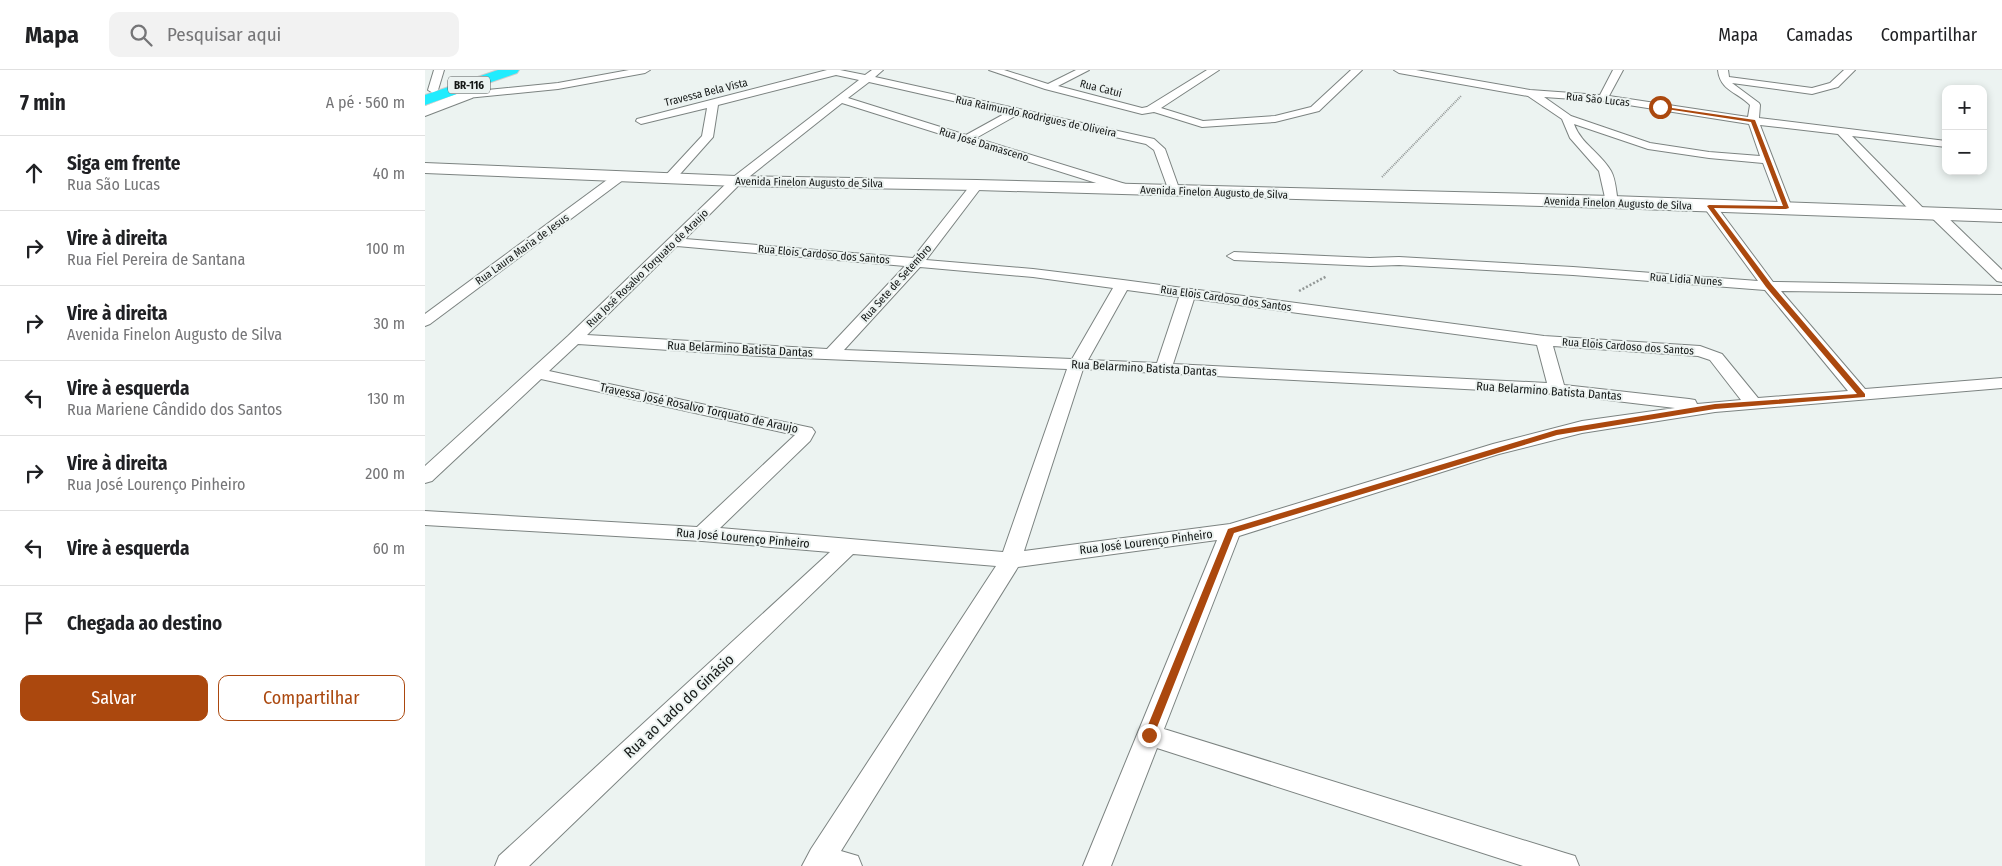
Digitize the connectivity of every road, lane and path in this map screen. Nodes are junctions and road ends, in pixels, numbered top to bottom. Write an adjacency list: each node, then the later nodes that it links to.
1 (440, 70): 13 (street); 19 (street)
2 (491, 70): 19 (highway, BR-116)
3 (513, 70): 19 (highway, BR-116)
4 (645, 70): 20 (street)
5 (994, 70): 17 (street, Rua Catui)
6 (1083, 70): 17 (street)
7 (1214, 70): 25 (street)
8 (1357, 70): 25 (street, Rua Catui)
9 (1399, 70): 16 (street, Rua São Lucas)
10 (1618, 70): 22 (street)
11 (1850, 70): 15 (street)
12 (834, 71): 14 (street); 24 (street, Travessa Bela Vista)
13 (425, 74)
14 (872, 74): 23 (street, Rua José Rosalvo Torquato de Araujo); 28 (street, Rua Raimundo Rodrigues de Oliveira)
15 (1723, 74): 31 (street)
16 (1477, 80): 18 (street, Rua São Lucas); 45 (path)
17 (1049, 87): 25 (street, Rua Catui)
18 (1530, 92): 21 (street, Rua São Lucas); 26 (street)
19 (431, 94): 20 (street)
20 (467, 95): 27 (street)
21 (1586, 98): 22 (street, Rua São Lucas); 26 (street)
22 (1603, 98): 31 (street, Rua São Lucas)
23 (841, 99): 33 (street, Rua José Damasceno); 41 (street, Rua José Rosalvo Torquato de Araujo)
24 (713, 104): 30 (street, Travessa Bela Vista); 40 (street)
25 (1148, 109)
26 (1554, 109): 29 (street)
27 (425, 111)
28 (1017, 111): 33 (street); 44 (street, Rua Raimundo Rodrigues de Oliveira)
29 (1567, 118): 34 (street); 35 (street)
30 (641, 121)
31 (1753, 121): 32 (street, Rua São Lucas); 37 (street)
32 (1841, 131): 36 (street, Rua São Lucas); 49 (street)
33 (966, 139): 43 (street, Rua José Damasceno)
34 (1577, 140): 35 (street); 46 (street)
35 (1633, 142): 37 (street)
36 (1942, 144)
37 (1768, 160): 48 (street)
38 (425, 168): 39 (street, Avenida Finelon Augusto de Silva)
39 (619, 177): 40 (street, Avenida Finelon Augusto de Silva); 61 (street, Rua Laura Maria de Jesus)
40 (669, 179): 41 (street, Avenida Finelon Augusto de Silva)
41 (735, 181): 42 (street, Avenida Finelon Augusto de Silva); 51 (street, Rua José Rosalvo Torquato de Araujo)
42 (977, 185): 43 (street, Avenida Finelon Augusto de Silva); 53 (street, Rua Sete de Setembro)
43 (1128, 189): 44 (street, Avenida Finelon Augusto de Silva)
44 (1174, 190): 45 (street, Avenida Finelon Augusto de Silva)
45 (1363, 196): 46 (street, Avenida Finelon Augusto de Silva)
46 (1611, 202): 47 (street, Avenida Finelon Augusto de Silva)
47 (1709, 206): 48 (street, Avenida Finelon Augusto de Silva); 57 (street)
48 (1786, 208): 49 (street, Avenida Finelon Augusto de Silva)
49 (1929, 214): 50 (street, Avenida Finelon Augusto de Silva); 55 (street)
50 (2002, 216)
51 (675, 242): 53 (street, Rua Elois Cardoso dos Santos); 62 (street, Rua José Rosalvo Torquato de Araujo)
52 (1234, 256): 57 (street, Rua Lidia Nunes)
53 (917, 262): 56 (street, Rua Elois Cardoso dos Santos); 64 (street, Rua Sete de Setembro)
54 (1329, 275): 60 (path)
55 (2002, 278)
56 (1123, 284): 59 (street, Rua Elois Cardoso dos Santos); 65 (street)
57 (1769, 286): 58 (street, Rua Lidia Nunes); 70 (street)
58 (2002, 290)
59 (1188, 293): 60 (street, Rua Elois Cardoso dos Santos); 66 (street)
60 (1276, 305): 63 (street, Rua Elois Cardoso dos Santos)
61 (427, 319)
62 (574, 339): 64 (street, Rua Belarmino Batista Dantas); 67 (street, Rua José Rosalvo Torquato de Araujo)
63 (1544, 341): 69 (street); 71 (street, Rua Elois Cardoso dos Santos)
64 (831, 354): 65 (street, Rua Belarmino Batista Dantas)
65 (1077, 364): 66 (street, Rua Belarmino Batista Dantas); 78 (street)
66 (1163, 369): 69 (street, Rua Belarmino Batista Dantas)
67 (536, 373): 73 (street, Rua José Rosalvo Torquato de Araujo); 76 (street, Travessa José Rosalvo Torquato de Araujo)
68 (2002, 383): 70 (street, Rua José Lourenço Pinheiro)
69 (1557, 389): 72 (street, Rua Belarmino Batista Dantas)
70 (1862, 396): 71 (street, Rua José Lourenço Pinheiro)
71 (1754, 404): 72 (street, Rua José Lourenço Pinheiro)
72 (1715, 407): 75 (street, Rua José Lourenço Pinheiro)
73 (425, 477)
74 (425, 518): 76 (street, Rua José Lourenço Pinheiro)
75 (1231, 531): 78 (street, Rua José Lourenço Pinheiro); 79 (street)
76 (702, 534): 77 (street, Rua José Lourenço Pinheiro)
77 (849, 546): 78 (street, Rua José Lourenço Pinheiro); 81 (street, Rua ao Lado do Ginásio)
78 (1011, 560): 80 (street)
79 (1149, 735): 83 (street); 84 (street)
80 (819, 862): 82 (street)
81 (509, 866)
82 (848, 866)
83 (1097, 866)
84 (1565, 866)

